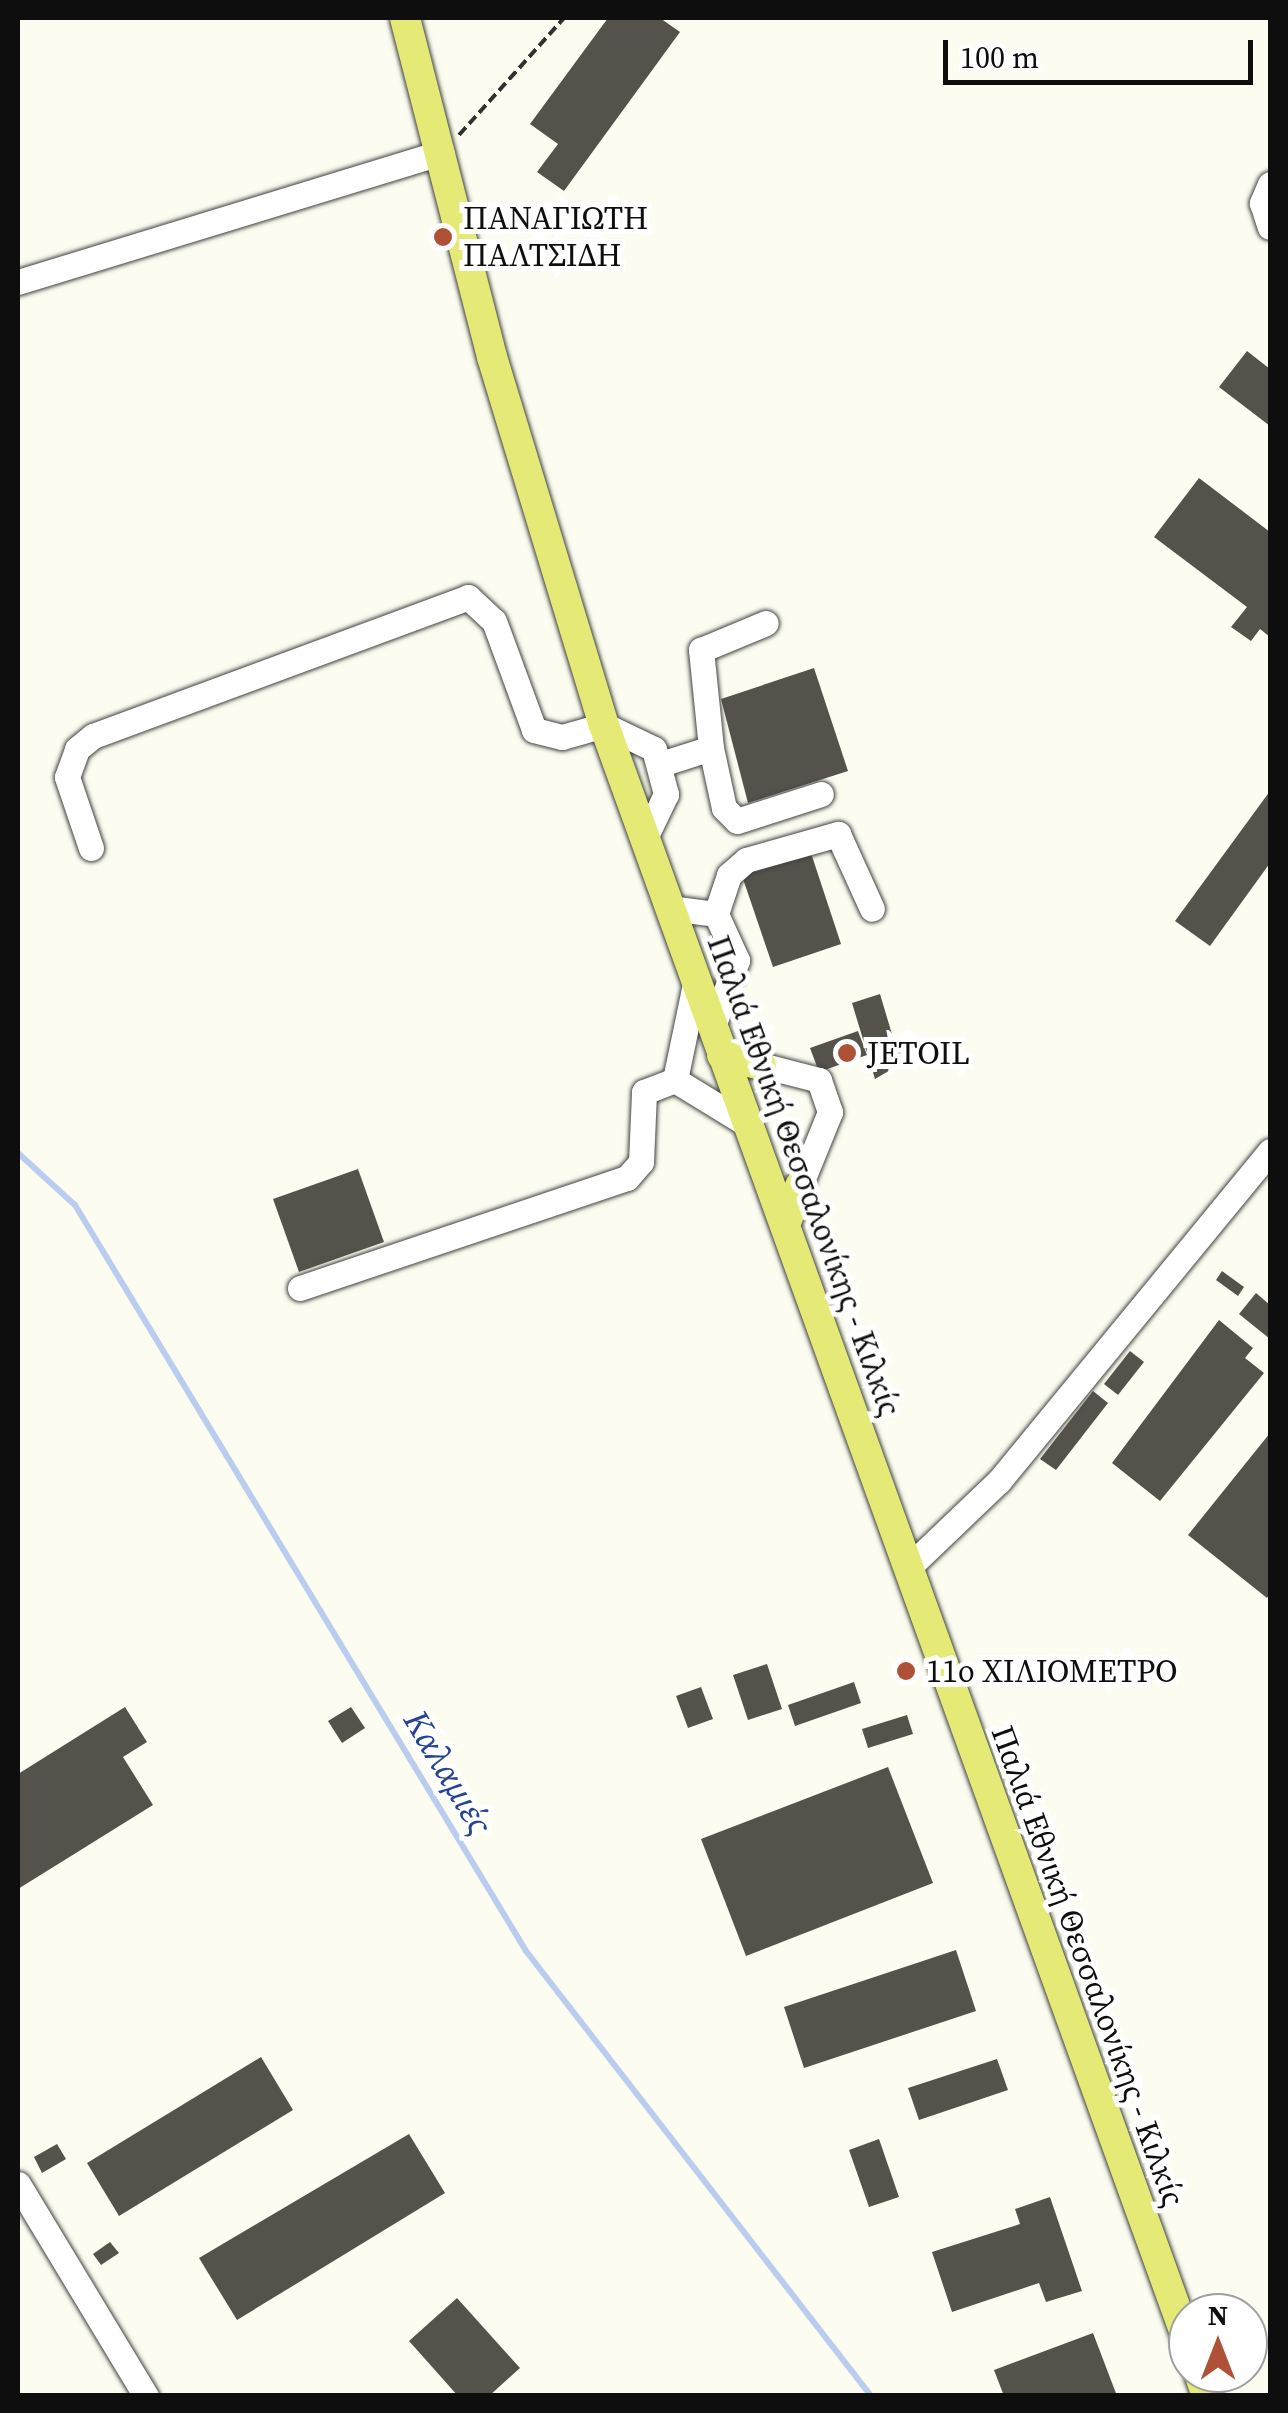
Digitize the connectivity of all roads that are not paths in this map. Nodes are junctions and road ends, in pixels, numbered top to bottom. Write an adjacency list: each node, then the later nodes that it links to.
1 (405, 18): 2 (main road, Παλιά Εθνική Θεσσαλονίκης - Κιλκίς)
2 (442, 152): 5 (street); 7 (main road, Παλιά Εθνική Θεσσαλονίκης - Κιλκίς)
3 (1270, 184): 4 (street)
4 (1270, 227)
5 (18, 282)
6 (766, 623): 8 (street)
7 (604, 725): 9 (street); 11 (main road, Παλιά Εθνική Θεσσαλονίκης - Κιλκίς); 12 (street)
8 (711, 748): 9 (street); 10 (street)
9 (661, 764): 11 (street)
10 (822, 794)
11 (644, 840): 13 (main road, Παλιά Εθνική Θεσσαλονίκης - Κιλκίς)
12 (91, 848)
13 (669, 908): 15 (street); 16 (main road, Παλιά Εθνική Θεσσαλονίκης - Κιλκίς)
14 (872, 909): 15 (street)
15 (716, 914): 17 (street)
16 (696, 984): 17 (main road, Παλιά Εθνική Θεσσαλονίκης - Κιλκίς); 19 (street)
17 (718, 1042): 18 (main road); 20 (main road, Παλιά Εθνική Θεσσαλονίκης - Κιλκίς)
18 (761, 1065): 22 (street)
19 (675, 1080): 20 (street); 24 (street)
20 (750, 1126): 23 (main road, Παλιά Εθνική Θεσσαλονίκης - Κιλκίς)
21 (1270, 1151): 25 (street)
22 (800, 1186): 23 (main road)
23 (785, 1225): 25 (main road, Παλιά Εθνική Θεσσαλονίκης - Κιλκίς)
24 (300, 1288)
25 (911, 1565): 27 (main road, Παλιά Εθνική Θεσσαλονίκης - Κιλκίς)
26 (18, 2184): 28 (street)
27 (1171, 2293)
28 (146, 2396)

